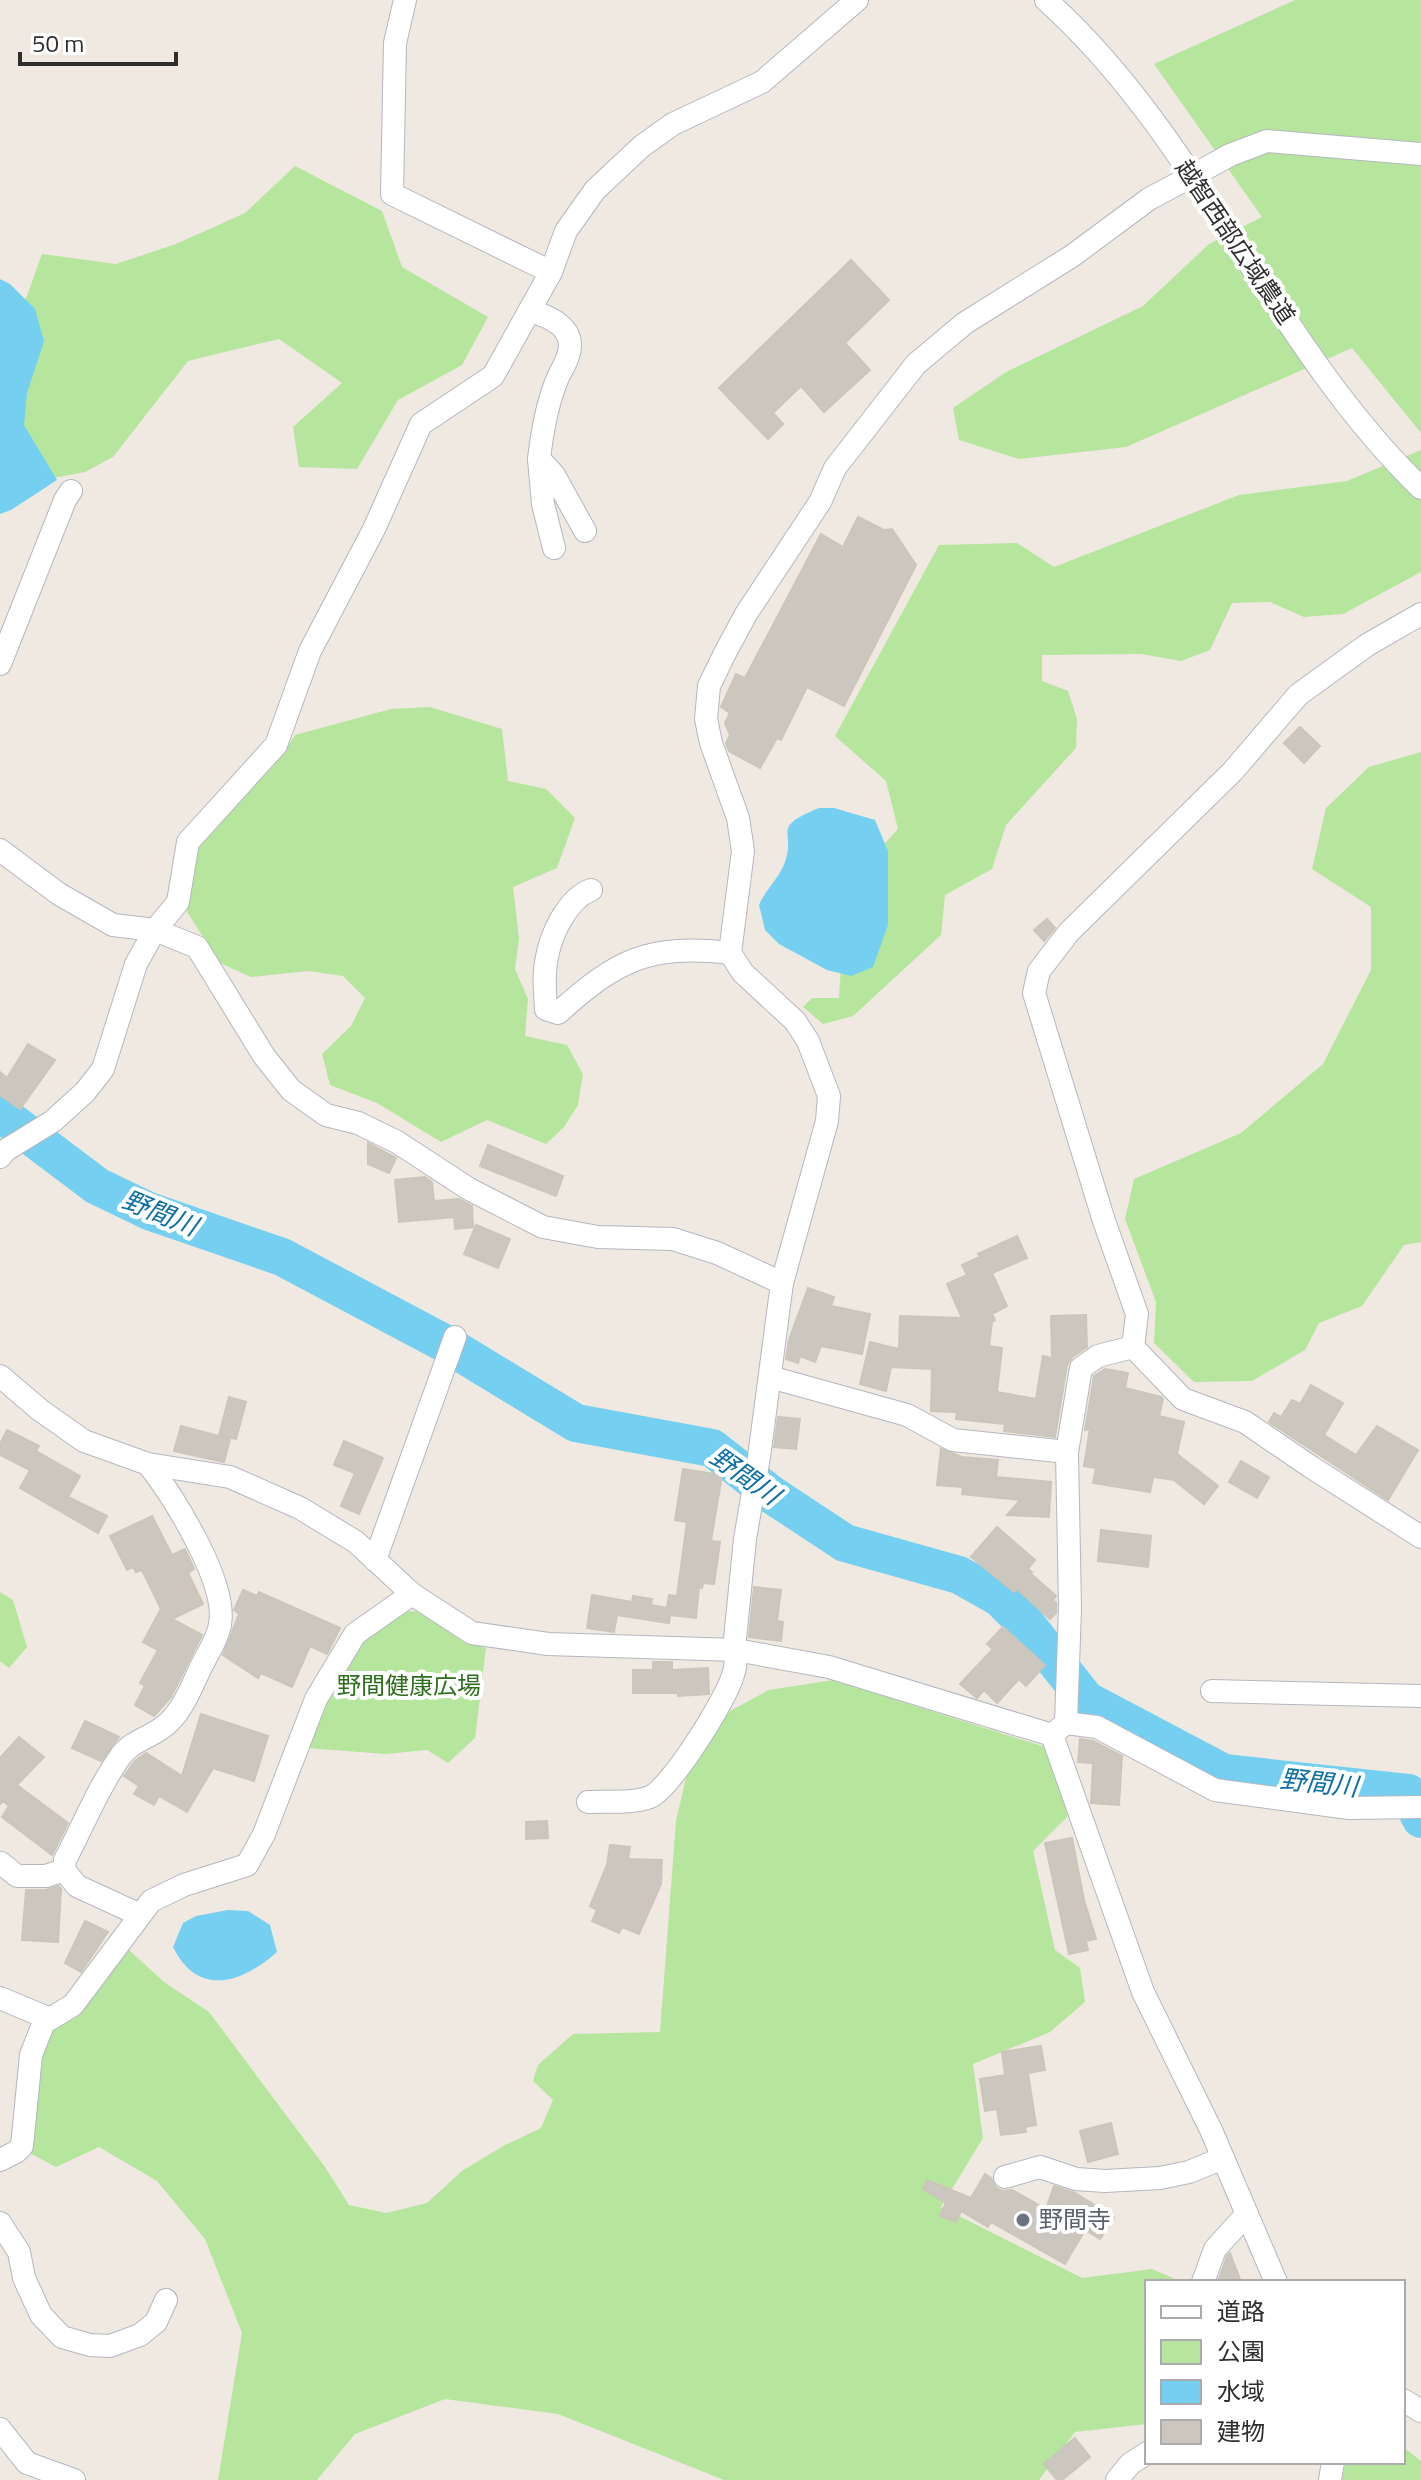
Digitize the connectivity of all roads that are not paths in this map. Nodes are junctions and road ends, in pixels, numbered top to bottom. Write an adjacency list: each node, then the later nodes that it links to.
1 (405, 0): 6 (street)
2 (857, 0): 6 (street)
3 (1046, 0): 5 (street, 越智西部広域農道)
4 (1421, 154): 5 (street)
5 (1192, 176): 9 (street, 越智西部広域農道); 18 (street)
6 (551, 272): 7 (street)
7 (529, 311): 8 (street); 17 (street)
8 (539, 459): 11 (street); 12 (street)
9 (1421, 488)
10 (71, 491): 14 (street)
11 (585, 531)
12 (554, 548)
13 (1421, 614): 22 (street)
14 (0, 664)
15 (0, 850): 17 (street)
16 (591, 890): 18 (street)
17 (155, 930): 19 (street); 20 (street)
18 (730, 953): 20 (street)
19 (0, 1157)
20 (782, 1283): 24 (street)
21 (455, 1337): 28 (street)
22 (1133, 1347): 25 (street); 27 (street)
23 (0, 1376): 26 (street)
24 (770, 1377): 25 (street); 30 (street)
25 (1067, 1452): 33 (street)
26 (148, 1464): 28 (street); 37 (street)
27 (1421, 1537)
28 (375, 1560): 29 (street)
29 (412, 1594): 30 (street); 38 (street)
30 (735, 1650): 33 (street); 34 (street)
31 (1212, 1691): 32 (street)
32 (1421, 1696)
33 (1059, 1729): 35 (street); 41 (street)
34 (588, 1802)
35 (1421, 1807)
36 (1, 1863): 37 (street)
37 (64, 1870): 38 (street)
38 (140, 1915): 40 (street)
39 (0, 1998): 40 (street)
40 (46, 2017): 42 (street)
41 (1223, 2158): 43 (street); 44 (street)
42 (0, 2160)
43 (1005, 2177)
44 (1247, 2214): 46 (street); 47 (street)
45 (0, 2223): 48 (street)
46 (1204, 2280)
47 (1275, 2280)
48 (166, 2300)
49 (0, 2429): 51 (street)
50 (1145, 2454): 52 (street)
51 (74, 2480)
52 (1117, 2480)

